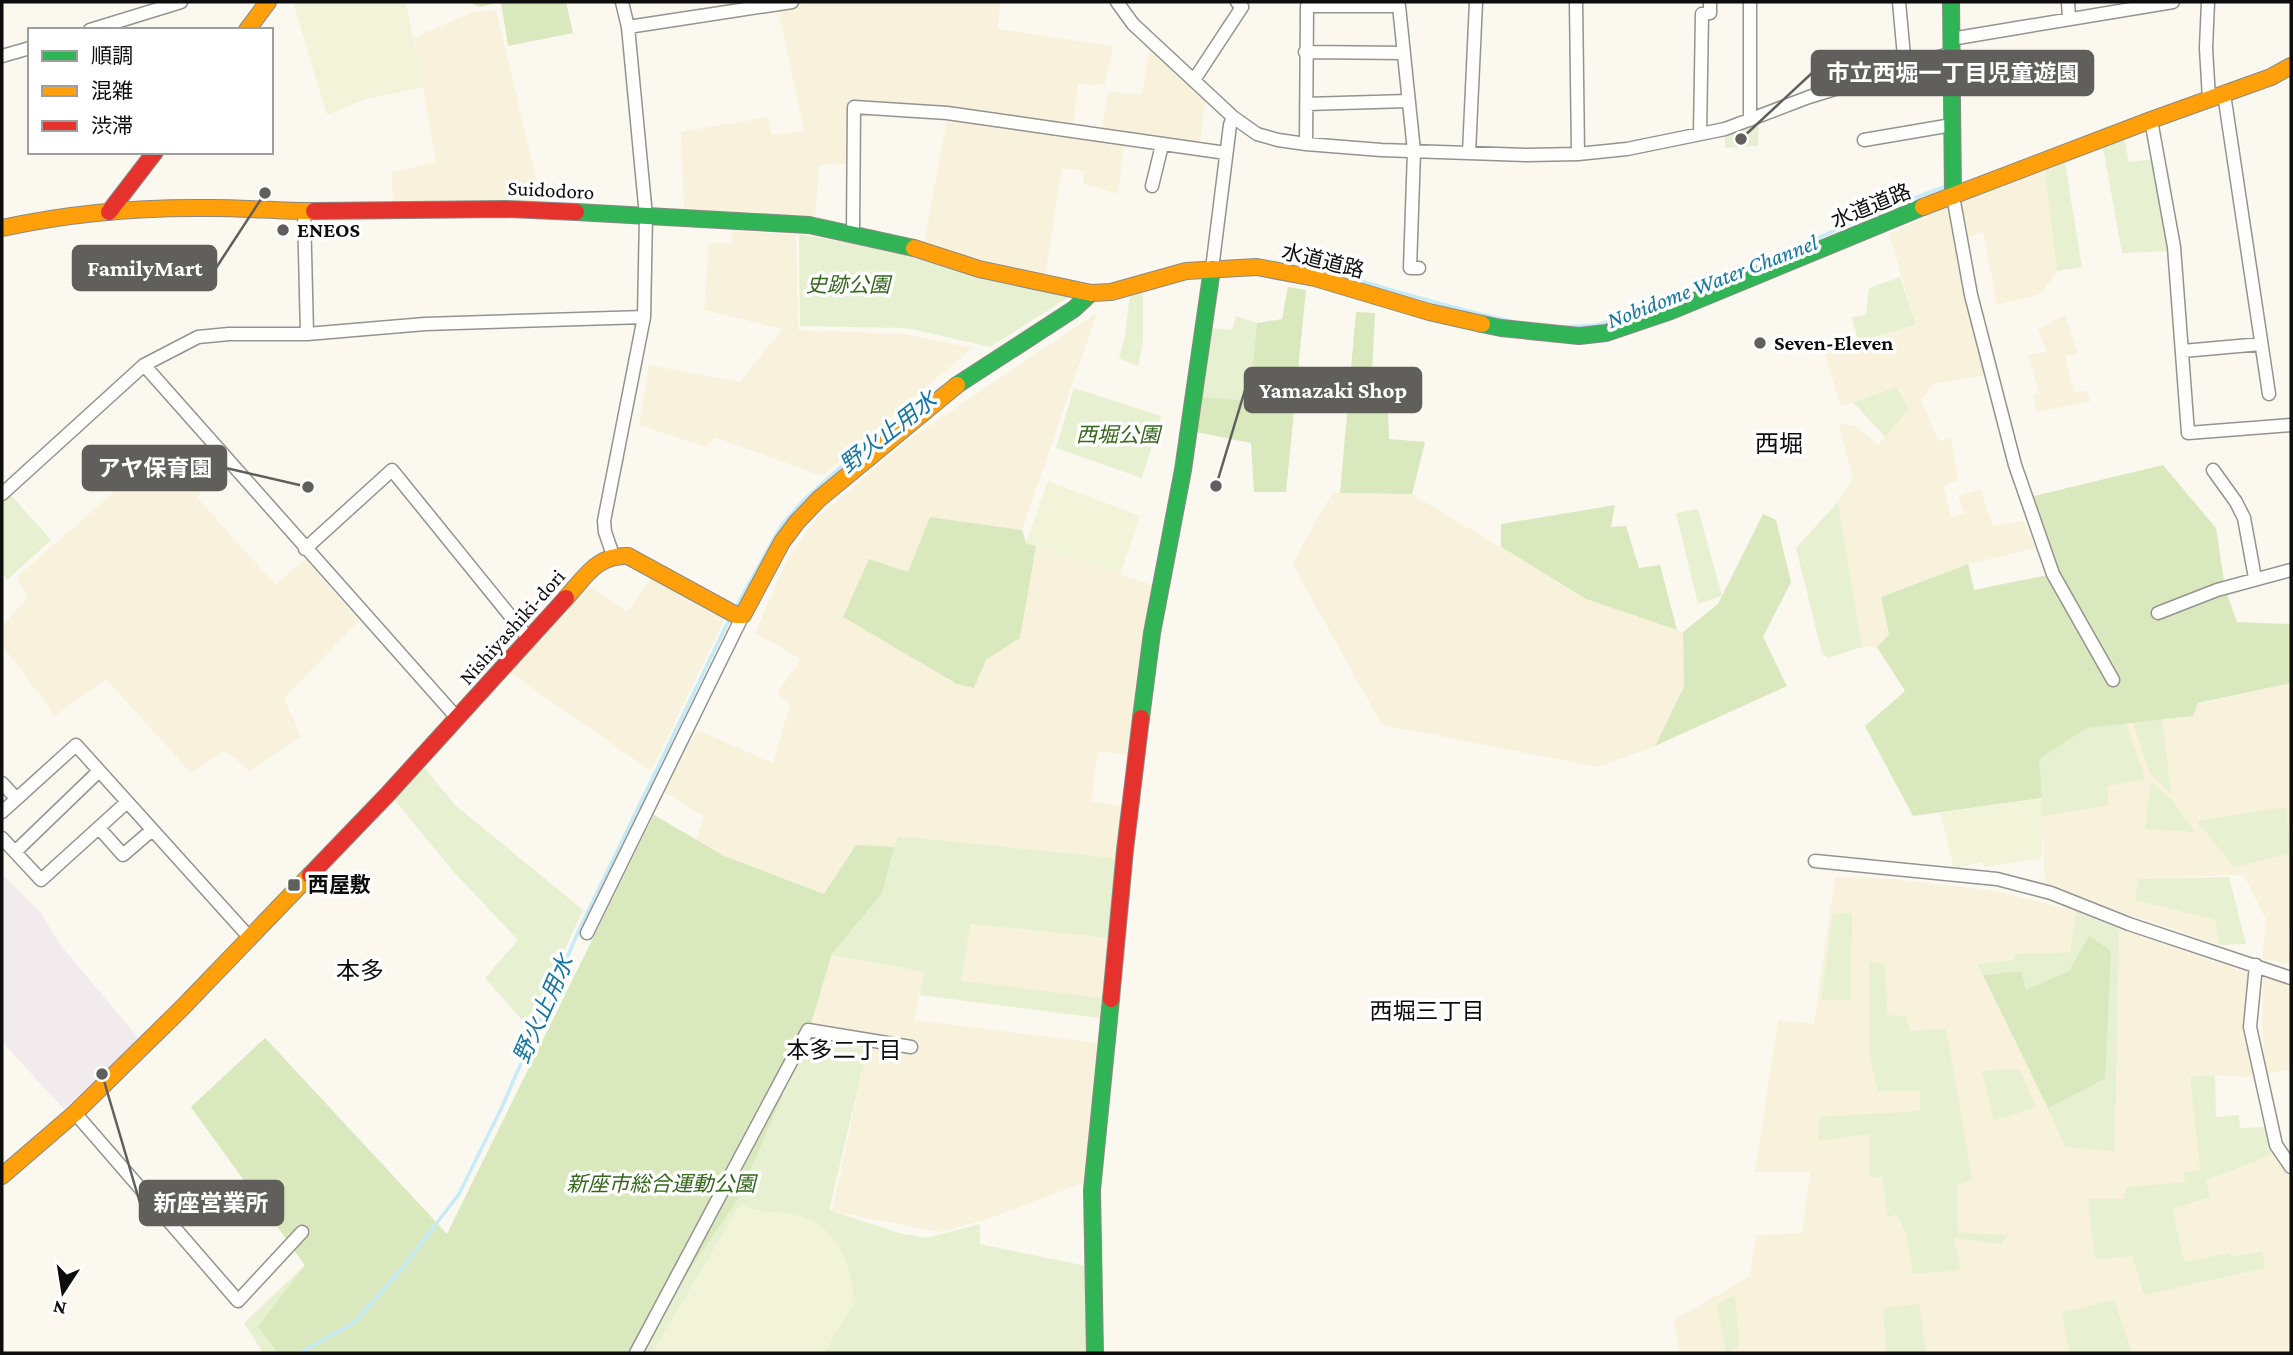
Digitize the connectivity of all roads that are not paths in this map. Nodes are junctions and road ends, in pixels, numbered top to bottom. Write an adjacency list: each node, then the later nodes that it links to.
1 (181, 2): 18 (street)
2 (268, 2): 19 (street)
3 (622, 2): 17 (street)
4 (792, 2): 17 (street)
5 (1117, 2): 27 (street)
6 (1237, 2): 27 (street)
7 (1476, 2): 41 (street)
8 (1576, 2): 43 (street)
9 (1710, 2): 35 (street)
10 (1750, 2): 32 (street)
11 (1899, 2): 26 (street)
12 (1951, 2): 20 (street)
13 (2068, 2): 16 (street)
14 (2174, 2): 16 (street)
15 (2208, 2): 28 (street)
16 (2069, 18): 20 (street)
17 (628, 27): 48 (street)
18 (96, 28)
19 (248, 28)
20 (1951, 46): 26 (street); 34 (street)
21 (28, 49): 24 (street)
22 (1306, 52): 23 (street); 23 (street); 30 (street)
23 (1404, 53): 29 (street)
24 (2, 56)
25 (2291, 66): 28 (street, 水道道路)
26 (1905, 67): 32 (street)
27 (1194, 80): 31 (street)
28 (2217, 96): 33 (street, 水道道路); 56 (street)
29 (1408, 101): 30 (street); 39 (street)
30 (1306, 104): 37 (street)
31 (1233, 117): 37 (street); 40 (street)
32 (1750, 120): 35 (street)
33 (2151, 120): 45 (street, 水道道路); 57 (street)
34 (1952, 125): 36 (street); 45 (street)
35 (1700, 134): 43 (street)
36 (1864, 140)
37 (1306, 144): 39 (street)
38 (1162, 145): 40 (street); 44 (street); 50 (street)
39 (1414, 151): 41 (street); 51 (street)
40 (1226, 153): 52 (street)
41 (1469, 153): 43 (street)
42 (153, 154): 47 (street)
43 (1578, 154)
44 (1152, 186)
45 (1953, 196): 52 (street, 水道道路); 70 (street)
46 (304, 211): 47 (street, Suidodoro); 48 (street, Suidodoro); 55 (street)
47 (109, 212): 49 (street, Suidodoro)
48 (646, 216): 50 (street, Suidodoro); 54 (street)
49 (2, 228)
50 (853, 233): 53 (street, Suidodoro)
51 (1419, 268)
52 (1212, 269): 53 (street, 水道道路); 92 (street)
53 (1091, 293): 68 (street)
54 (644, 317): 55 (street); 64 (street)
55 (307, 334): 58 (street)
56 (2261, 344): 57 (street); 59 (street)
57 (2183, 351): 60 (street)
58 (144, 365): 62 (street); 63 (street)
59 (2269, 394)
60 (2291, 425)
61 (2214, 470): 66 (street)
62 (2, 494)
63 (305, 549): 69 (street); 71 (street)
64 (613, 555): 68 (street); 69 (street, Nishiyashiki-dori)
65 (2291, 570): 66 (street)
66 (2255, 578): 67 (street)
67 (2158, 613)
68 (743, 615): 82 (street)
69 (528, 639): 71 (street, Nishiyashiki-dori)
70 (2113, 680)
71 (458, 719): 83 (street, Nishiyashiki-dori)
72 (99, 771): 74 (street); 75 (street); 80 (street)
73 (2, 783): 74 (street)
74 (16, 798): 76 (street)
75 (127, 802): 77 (street); 78 (street)
76 (2, 811)
77 (99, 828): 78 (street); 80 (street)
78 (152, 830): 83 (street)
79 (2, 838): 80 (street)
80 (15, 852)
81 (1815, 861): 84 (street)
82 (587, 933)
83 (250, 938): 87 (street, Nishiyashiki-dori)
84 (2256, 965): 85 (street); 88 (street)
85 (2291, 978)
86 (911, 1047): 91 (street)
87 (75, 1113): 89 (street, Nishiyashiki-dori); 90 (street)
88 (2291, 1167)
89 (2, 1176)
90 (302, 1233)
91 (636, 1353)
92 (1095, 1353)

